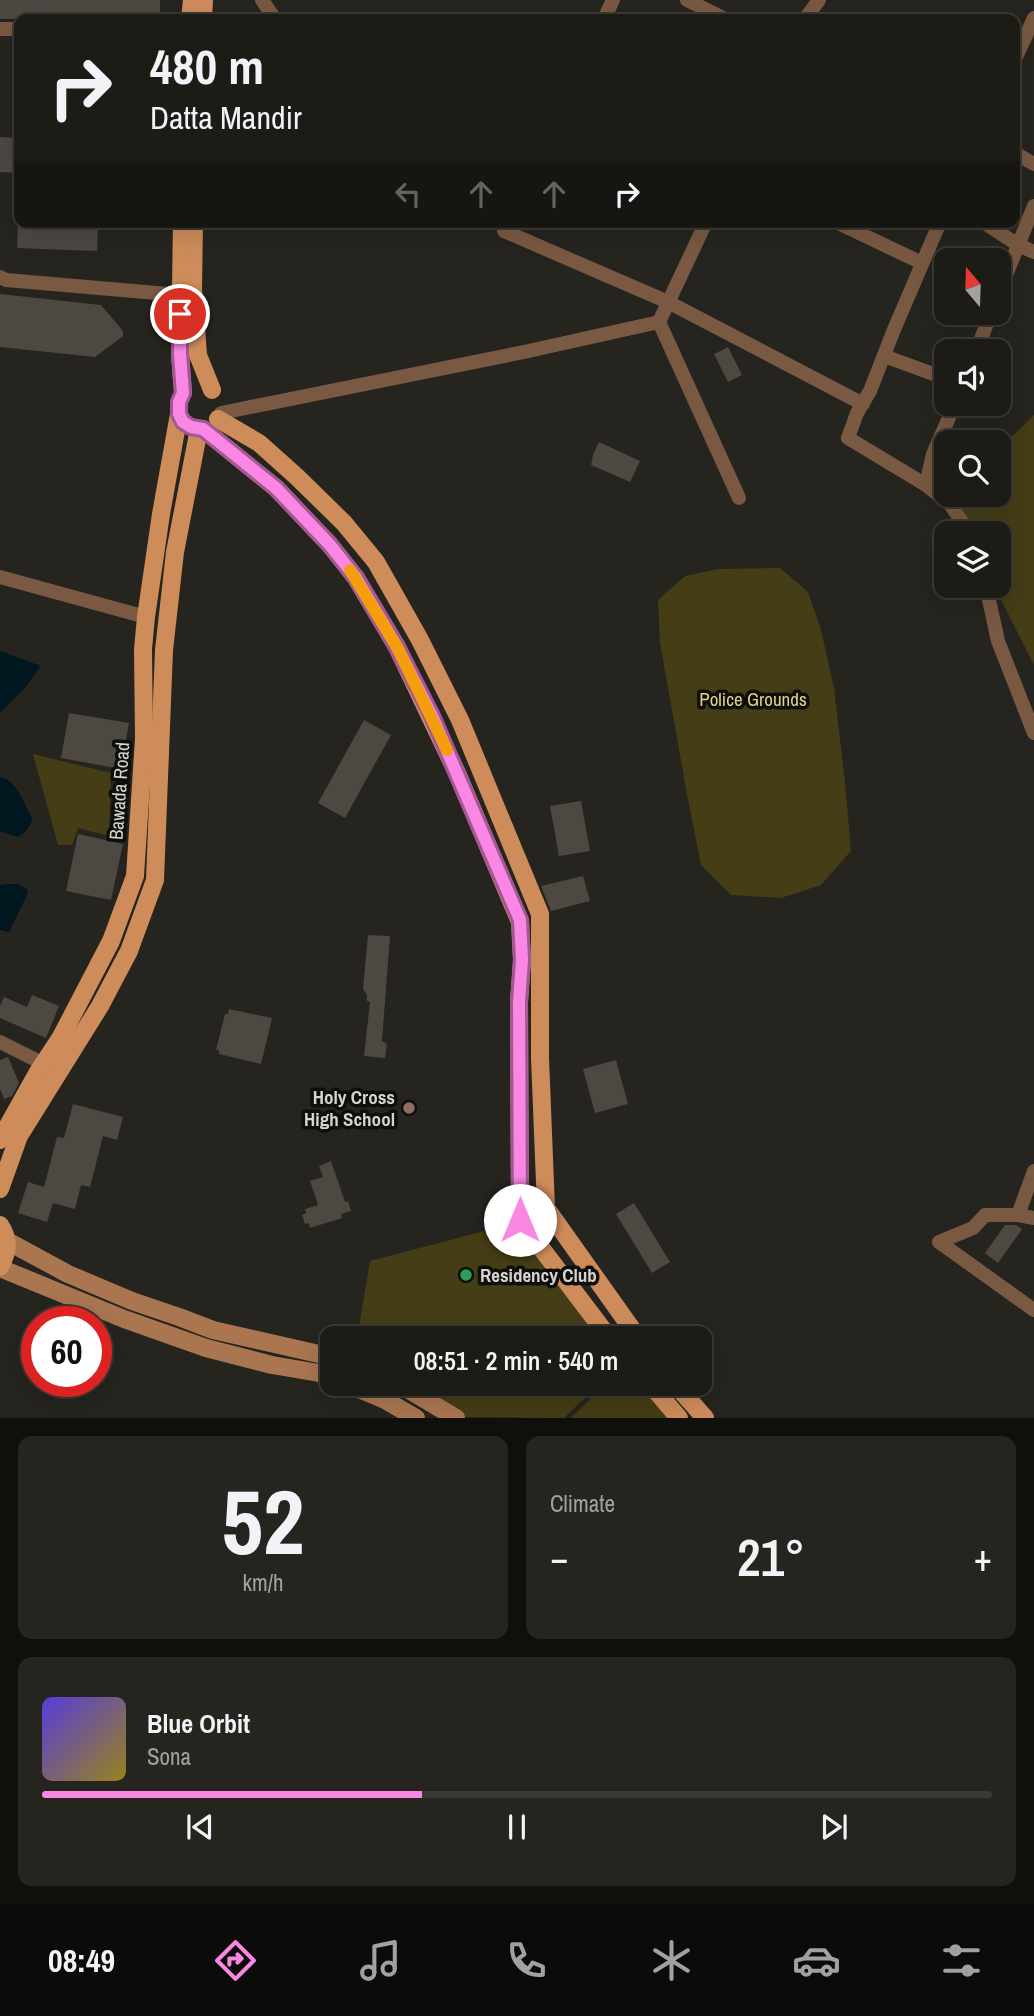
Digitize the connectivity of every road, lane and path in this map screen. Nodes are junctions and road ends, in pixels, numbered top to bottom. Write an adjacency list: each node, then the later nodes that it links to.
1 (687, 0): 2 (street)
2 (715, 14)
3 (1034, 18): 4 (street)
4 (1020, 48)
5 (1034, 205): 13 (street)
6 (182, 228): 18 (main road)
7 (194, 228): 23 (main road)
8 (505, 228): 19 (street)
9 (703, 228): 19 (street)
10 (849, 228): 16 (street)
11 (937, 228): 16 (street)
12 (992, 228): 13 (street)
13 (1018, 245): 14 (street); 15 (street)
14 (1034, 252)
15 (1012, 260)
16 (922, 263): 21 (street)
17 (0, 277): 18 (street)
18 (180, 295): 24 (main road)
19 (668, 302): 20 (street); 25 (street)
20 (659, 322): 27 (street); 31 (street)
21 (884, 356): 22 (street); 25 (street)
22 (934, 374)
23 (212, 390): 24 (main road); 27 (main road)
24 (183, 393): 26 (main road)
25 (863, 404): 30 (street)
26 (179, 414): 29 (main road); 35 (main road, Bawada Road)
27 (220, 416): 29 (main road); 37 (main road)
28 (950, 416): 30 (street)
29 (201, 429): 38 (main road); 43 (main road)
30 (926, 485): 32 (street)
31 (739, 498)
32 (961, 521)
33 (0, 577): 35 (street)
34 (989, 598): 36 (street)
35 (146, 617): 40 (main road, Bawada Road)
36 (1034, 733)
37 (540, 914): 38 (main road); 50 (main road)
38 (520, 922): 49 (main road)
39 (0, 1042): 40 (street)
40 (44, 1064): 41 (main road, Bawada Road)
41 (0, 1140)
42 (1034, 1171): 44 (street)
43 (0, 1189)
44 (1018, 1215): 45 (street); 48 (street)
45 (1034, 1218)
46 (4, 1233): 47 (main road); 51 (main road)
47 (0, 1268): 52 (main road)
48 (1034, 1310)
49 (600, 1326)
50 (630, 1326)
51 (320, 1355)
52 (320, 1373)
53 (376, 1396): 57 (main road)
54 (419, 1396): 58 (main road)
55 (660, 1396): 59 (main road)
56 (686, 1396): 60 (main road)
57 (416, 1418)
58 (456, 1418)
59 (679, 1418)
60 (705, 1418)

